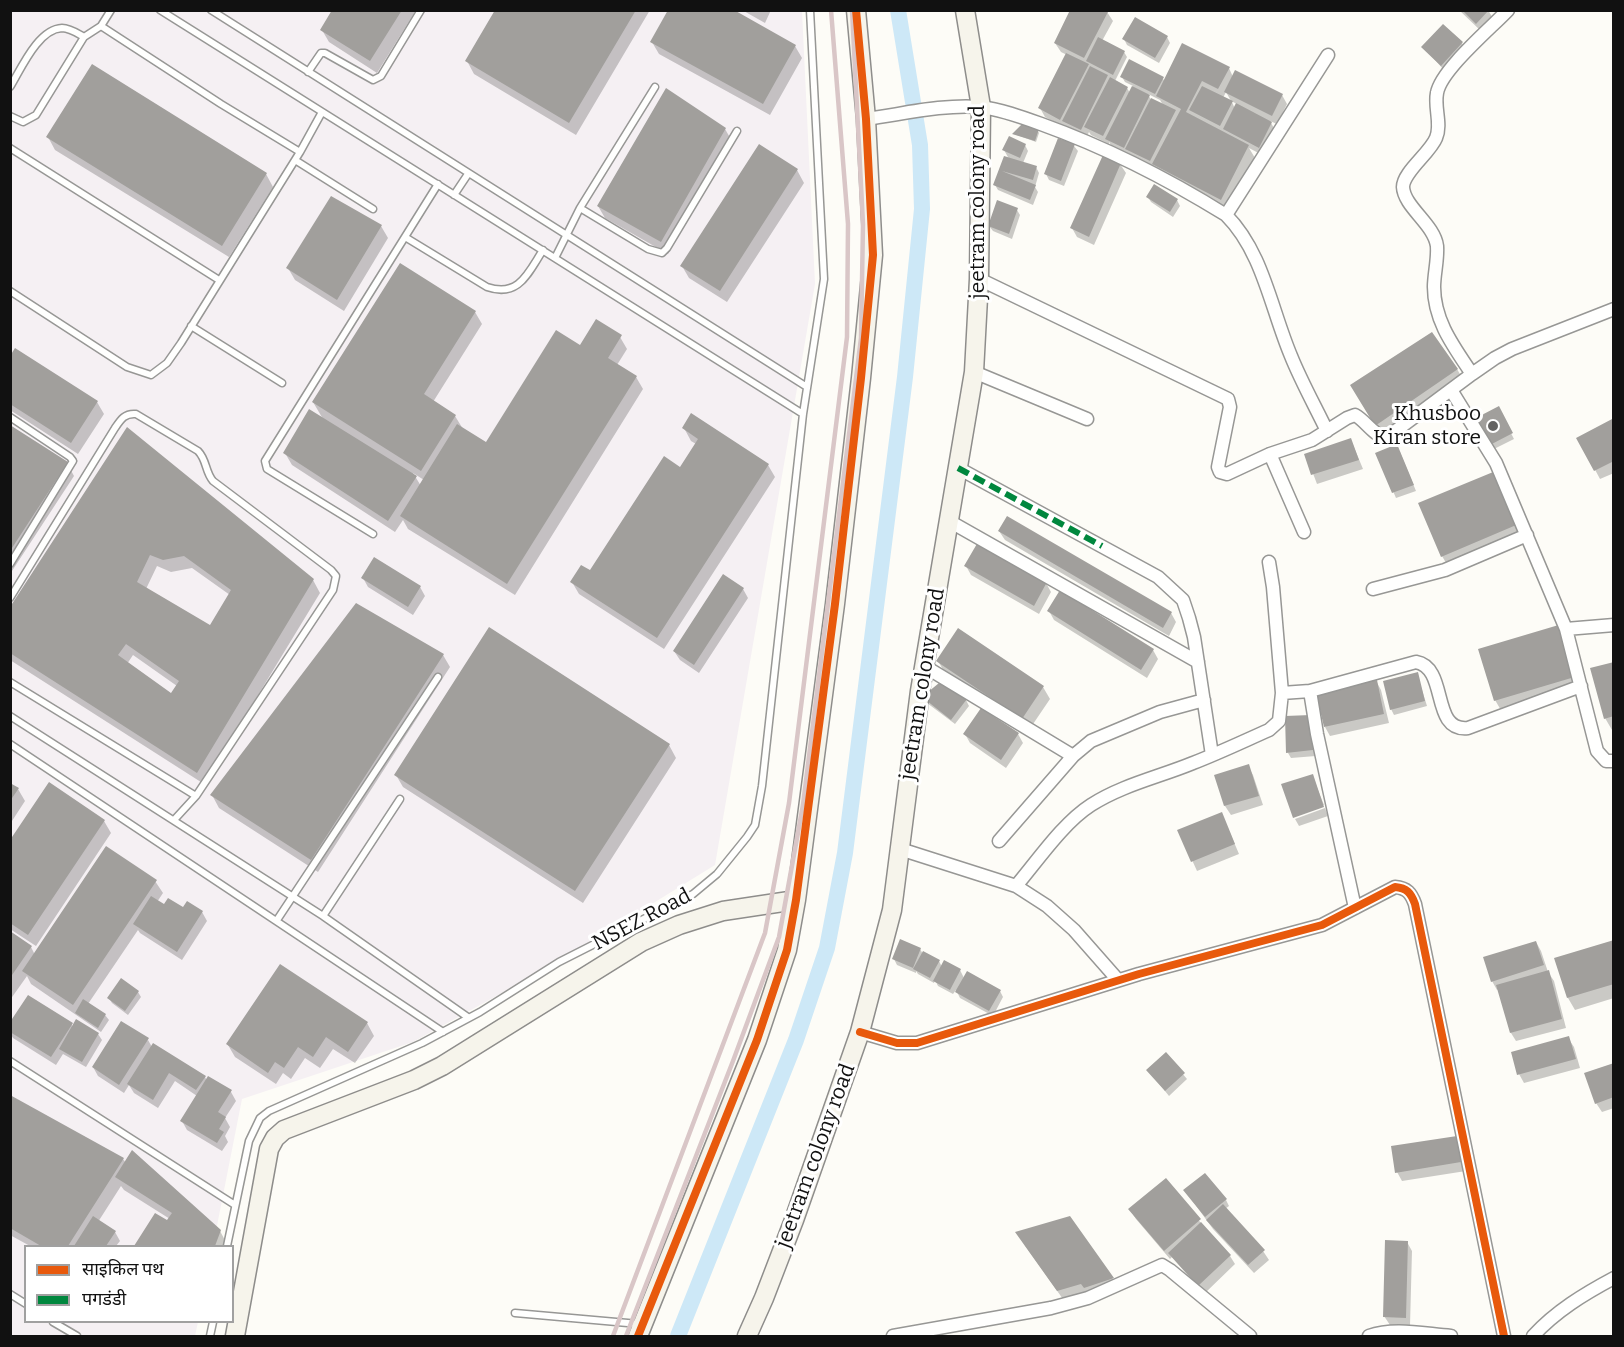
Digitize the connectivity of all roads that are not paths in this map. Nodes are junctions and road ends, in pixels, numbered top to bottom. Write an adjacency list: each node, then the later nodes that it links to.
1 (111, 10): 9 (lane)
2 (160, 10): 16 (lane)
3 (211, 10): 12 (lane)
4 (421, 10): 12 (lane)
5 (810, 10): 41 (lane, NSEZ Road)
6 (856, 10): 18 (street)
7 (965, 10): 15 (street, jeetram colony road)
8 (1508, 10): 39 (street)
9 (101, 26): 10 (lane); 21 (lane)
10 (84, 37): 13 (lane); 17 (lane)
11 (1328, 55): 28 (street)
12 (308, 72): 23 (lane)
13 (10, 87)
14 (655, 87): 26 (lane)
15 (981, 107): 18 (street); 28 (street); 33 (street, jeetram colony road)
16 (322, 112): 21 (lane); 24 (lane)
17 (10, 116)
18 (873, 118): 79 (street)
19 (737, 131): 26 (lane)
20 (10, 148): 34 (lane)
21 (300, 152): 22 (lane)
22 (295, 160): 27 (lane); 34 (lane)
23 (468, 174): 25 (lane); 29 (lane)
24 (438, 184): 25 (lane); 30 (lane)
25 (454, 195): 31 (lane)
26 (580, 208): 29 (lane)
27 (373, 209)
28 (1226, 215): 46 (street)
29 (565, 235): 32 (lane); 41 (lane)
30 (405, 237): 31 (lane); 51 (lane)
31 (543, 250): 32 (lane)
32 (555, 258): 43 (lane)
33 (979, 279): 38 (street, jeetram colony road); 47 (street)
34 (219, 280): 37 (lane)
35 (10, 291): 37 (lane)
36 (1614, 309): 39 (street)
37 (191, 326): 40 (lane)
38 (974, 372): 45 (street); 48 (street, jeetram colony road)
39 (1472, 374): 42 (street)
40 (282, 383)
41 (807, 387): 43 (lane, NSEZ Road)
42 (1451, 390): 46 (street); 52 (street)
43 (803, 414): 84 (lane, NSEZ Road)
44 (10, 417): 54 (lane)
45 (1088, 419)
46 (1327, 431): 47 (street)
47 (1270, 454): 50 (street)
48 (958, 468): 49 (street, jeetram colony road); 59 (street)
49 (949, 521): 59 (street); 60 (street, jeetram colony road)
50 (1304, 532)
51 (373, 534)
52 (1527, 536): 55 (street); 58 (street)
53 (1269, 562): 65 (street)
54 (10, 564)
55 (1373, 589)
56 (10, 598): 72 (lane)
57 (1614, 625): 58 (street)
58 (1566, 629): 63 (street)
59 (1198, 662): 66 (street)
60 (924, 666): 70 (street); 76 (street, jeetram colony road)
61 (438, 677): 78 (lane)
62 (10, 682): 72 (lane)
63 (1581, 686): 64 (street); 71 (street)
64 (1310, 691): 65 (street); 80 (street)
65 (1282, 693): 69 (street)
66 (1204, 700): 69 (street); 70 (street)
67 (10, 716): 74 (lane)
68 (10, 744): 82 (lane)
69 (1212, 755): 77 (street)
70 (1073, 756): 75 (street)
71 (1614, 761)
72 (196, 796): 74 (lane)
73 (400, 799): 81 (lane)
74 (174, 820): 78 (lane)
75 (999, 841)
76 (900, 849): 77 (street); 86 (street, jeetram colony road)
77 (1016, 886): 83 (street)
78 (293, 896): 81 (lane); 82 (lane)
79 (796, 900): 95 (street); 97 (street)
80 (1355, 908): 83 (street); 103 (street)
81 (323, 916): 84 (lane)
82 (277, 920): 85 (lane)
83 (1118, 980): 86 (street)
84 (469, 1018): 85 (lane, NSEZ Road)
85 (443, 1032): 88 (lane, NSEZ Road)
86 (860, 1032): 98 (street, jeetram colony road)
87 (10, 1061): 88 (lane)
88 (236, 1205): 89 (lane, NSEZ Road)
89 (227, 1245)
90 (1614, 1278): 104 (street)
91 (10, 1294): 92 (lane)
92 (24, 1303)
93 (515, 1313): 95 (lane)
94 (55, 1323): 96 (lane)
95 (640, 1330)
96 (77, 1336)
97 (235, 1336)
98 (747, 1336)
99 (893, 1336): 100 (street)
100 (1250, 1336)
101 (1369, 1336): 102 (street)
102 (1450, 1336)
103 (1504, 1336)
104 (1533, 1336)

